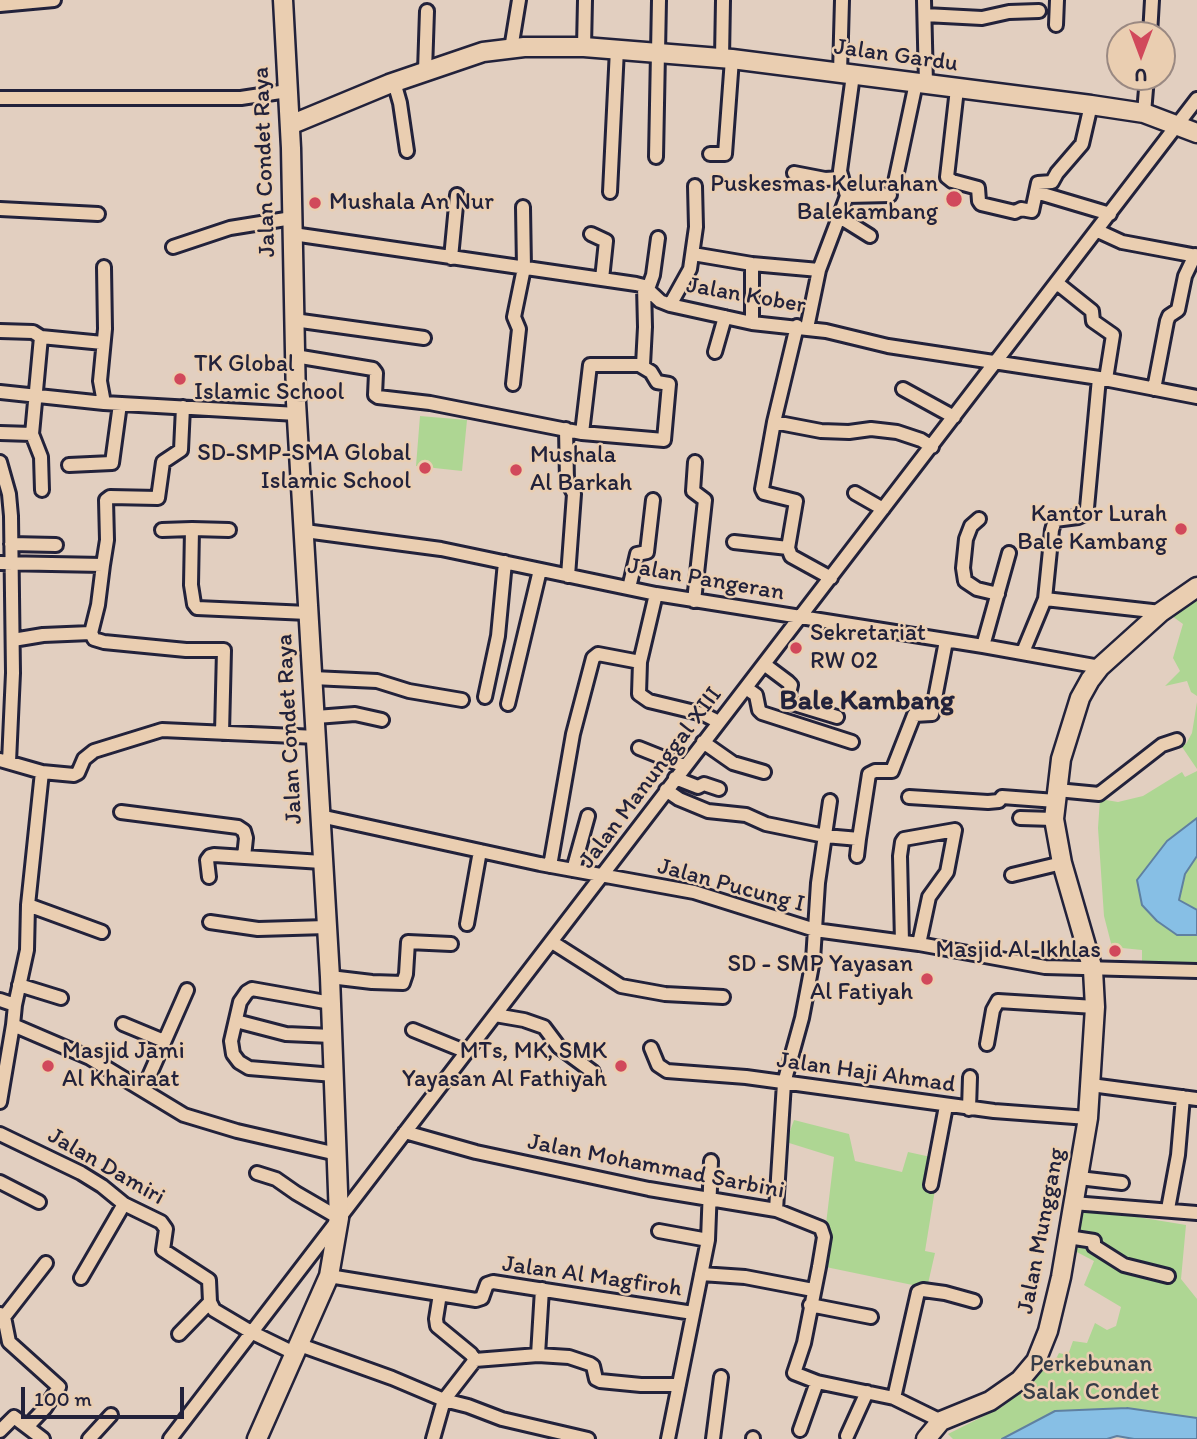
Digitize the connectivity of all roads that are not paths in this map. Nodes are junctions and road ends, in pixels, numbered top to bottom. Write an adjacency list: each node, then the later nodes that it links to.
1 (54, 0): 11 (street)
2 (283, 0): 27 (street, Jalan Condet Raya)
3 (519, 0): 18 (street)
4 (586, 0): 17 (street)
5 (659, 0): 20 (street)
6 (723, 0): 21 (street)
7 (842, 0): 23 (street)
8 (924, 0): 14 (street)
9 (1057, 0): 16 (street)
10 (1152, 0): 15 (street)
11 (0, 5)
12 (427, 11): 22 (street)
13 (1040, 11): 14 (street)
14 (925, 15): 25 (street)
15 (1151, 21)
16 (1056, 25)
17 (584, 47): 18 (street, Jalan Gardu); 19 (street, Jalan Gardu)
18 (511, 49): 22 (street, Jalan Gardu)
19 (617, 49): 20 (street, Jalan Gardu); 43 (street)
20 (658, 52): 21 (street, Jalan Gardu); 38 (street)
21 (727, 58): 23 (street, Jalan Gardu); 37 (street)
22 (425, 71): 24 (street, Jalan Gardu)
23 (846, 74): 25 (street, Jalan Gardu); 40 (street)
24 (394, 82): 33 (street, Jalan Gardu); 36 (street)
25 (921, 83): 26 (street, Jalan Gardu); 41 (street)
26 (957, 89): 31 (street, Jalan Gardu); 44 (street)
27 (287, 91): 29 (street); 33 (street, Jalan Condet Raya)
28 (1146, 91): 32 (street)
29 (0, 98)
30 (1197, 99): 34 (street, Jalan Manunggal XIII)
31 (1091, 105): 32 (street, Jalan Gardu); 44 (street)
32 (1144, 113): 34 (street, Jalan Gardu)
33 (290, 125): 53 (street, Jalan Condet Raya)
34 (1178, 125): 35 (street, Jalan Gardu); 51 (street, Jalan Manunggal XIII)
35 (1197, 133)
36 (407, 151)
37 (710, 154)
38 (656, 157)
39 (794, 173): 40 (street)
40 (841, 178): 47 (street)
41 (895, 182)
42 (695, 186): 59 (street)
43 (610, 192)
44 (1036, 192): 51 (street)
45 (457, 195): 61 (street)
46 (890, 195): 47 (street)
47 (847, 196): 52 (street)
48 (523, 207): 64 (street)
49 (0, 209): 50 (street)
50 (98, 214)
51 (1110, 214): 54 (street, Jalan Manunggal XIII)
52 (838, 216): 56 (street); 65 (street)
53 (293, 226): 58 (street, Jalan Kober); 61 (street, Jalan Kober); 71 (street, Jalan Condet Raya)
54 (1098, 231): 60 (street); 67 (street, Jalan Manunggal XIII)
55 (590, 234): 66 (street)
56 (870, 236)
57 (658, 237): 68 (street)
58 (173, 247)
59 (692, 254): 62 (street); 69 (street)
60 (1196, 255): 84 (street)
61 (451, 258): 64 (street, Jalan Kober)
62 (752, 264): 65 (street); 72 (street)
63 (104, 267): 77 (street)
64 (524, 268): 66 (street, Jalan Kober); 83 (street)
65 (820, 270): 73 (street)
66 (602, 279): 68 (street, Jalan Kober)
67 (1058, 283): 80 (street, Jalan Manunggal XIII); 82 (street)
68 (646, 287): 69 (street, Jalan Kober); 81 (street)
69 (670, 305): 70 (street, Jalan Kober)
70 (725, 317): 72 (street, Jalan Kober); 78 (street)
71 (294, 320): 76 (street); 79 (street, Jalan Condet Raya)
72 (752, 323): 73 (street, Jalan Kober)
73 (802, 327): 80 (street, Jalan Kober); 94 (street)
74 (0, 331): 75 (street)
75 (41, 337): 77 (street); 87 (street)
76 (424, 338)
77 (103, 342): 89 (street)
78 (715, 352)
79 (295, 356): 92 (street, Jalan Condet Raya); 95 (street)
80 (996, 362): 82 (street, Jalan Kober); 93 (street, Jalan Manunggal XIII)
81 (641, 366): 97 (street); 97 (street)
82 (1102, 379): 84 (street, Jalan Kober); 128 (street)
83 (513, 384)
84 (1154, 388): 88 (street, Jalan Kober)
85 (903, 389): 93 (street)
86 (0, 392): 87 (street)
87 (37, 397): 89 (street); 98 (street)
88 (1197, 397)
89 (104, 403): 90 (street)
90 (120, 404): 91 (street); 102 (street)
91 (183, 407): 92 (street); 120 (street)
92 (297, 414): 112 (street, Jalan Condet Raya)
93 (954, 417): 99 (street, Jalan Manunggal XIII)
94 (774, 422): 99 (street); 116 (street)
95 (566, 429): 97 (street); 122 (street)
96 (0, 433): 98 (street)
97 (582, 433)
98 (32, 434): 104 (street)
99 (932, 447): 107 (street, Jalan Manunggal XIII)
100 (0, 462): 103 (street)
101 (695, 462): 129 (street)
102 (69, 465)
103 (2, 479): 114 (street)
104 (42, 490)
105 (855, 493): 107 (street)
106 (653, 500): 125 (street)
107 (883, 509): 123 (street, Jalan Manunggal XIII)
108 (979, 519): 127 (street)
109 (192, 529): 110 (street); 111 (street); 131 (street)
110 (162, 530)
111 (229, 530)
112 (304, 531): 118 (street, Jalan Pangeran); 131 (street, Jalan Condet Raya)
113 (734, 542): 116 (street)
114 (11, 544): 115 (street); 119 (street)
115 (56, 545)
116 (788, 548): 123 (street)
117 (1009, 553): 127 (street)
118 (505, 562): 121 (street, Jalan Pangeran); 144 (street)
119 (5, 563): 120 (street); 134 (street)
120 (103, 565): 133 (street)
121 (540, 570): 122 (street, Jalan Pangeran); 146 (street)
122 (568, 576): 125 (street, Jalan Pangeran)
123 (831, 578): 132 (street, Jalan Manunggal XIII)
124 (1197, 587): 130 (street, Jalan Munggang)
125 (629, 588): 126 (street, Jalan Pangeran)
126 (656, 594): 129 (street, Jalan Pangeran); 138 (street)
127 (998, 594): 136 (street)
128 (1045, 599): 130 (street); 137 (street)
129 (694, 601): 132 (street, Jalan Pangeran)
130 (1161, 612): 140 (street, Jalan Munggang)
131 (308, 613): 142 (street, Jalan Condet Raya)
132 (799, 618): 135 (street, Jalan Pangeran); 139 (street, Jalan Manunggal XIII)
133 (91, 633): 134 (street); 151 (street)
134 (13, 640): 141 (street)
135 (946, 641): 136 (street, Jalan Pangeran); 172 (street)
136 (984, 646): 137 (street, Jalan Pangeran)
137 (1023, 652): 140 (street, Jalan Pangeran)
138 (640, 662): 150 (street); 178 (street)
139 (764, 664): 143 (street, Jalan Manunggal XIII); 148 (street)
140 (1100, 667): 166 (street, Jalan Munggang)
141 (7, 673): 157 (street)
142 (313, 678): 145 (street); 147 (street, Jalan Condet Raya)
143 (746, 688): 150 (street, Jalan Manunggal XIII); 154 (street)
144 (485, 697)
145 (462, 700)
146 (508, 704)
147 (316, 717): 149 (street); 152 (street, Jalan Condet Raya)
148 (837, 717)
149 (382, 720)
150 (719, 722): 155 (street, Jalan Manunggal XIII)
151 (222, 733): 152 (street); 159 (street)
152 (317, 737): 168 (street, Jalan Condet Raya)
153 (1177, 740): 166 (street)
154 (852, 741)
155 (703, 742): 158 (street, Jalan Manunggal XIII); 160 (street)
156 (639, 748): 158 (street)
157 (5, 761): 159 (street)
158 (684, 766): 161 (street, Jalan Manunggal XIII)
159 (42, 772): 183 (street)
160 (764, 772)
161 (675, 778): 162 (street); 163 (street, Jalan Manunggal XIII)
162 (719, 789)
163 (666, 790): 171 (street); 181 (street, Jalan Manunggal XIII)
164 (909, 797): 166 (street)
165 (830, 801): 171 (street)
166 (1056, 804): 170 (street); 177 (street, Jalan Munggang)
167 (121, 812): 175 (street)
168 (320, 816): 173 (street, Jalan Pucung I); 176 (street, Jalan Condet Raya)
169 (588, 816): 179 (street)
170 (1020, 818)
171 (825, 836): 172 (street); 187 (street)
172 (859, 839): 174 (street)
173 (480, 851): 178 (street, Jalan Pucung I); 185 (street)
174 (857, 856)
175 (244, 857): 176 (street); 182 (street)
176 (322, 862): 186 (street, Jalan Condet Raya)
177 (1062, 863): 180 (street); 193 (street, Jalan Munggang)
178 (550, 866): 179 (street, Jalan Pucung I)
179 (573, 870): 181 (street, Jalan Pucung I)
180 (1012, 874)
181 (603, 876): 187 (street, Jalan Pucung I); 189 (street, Jalan Manunggal XIII)
182 (209, 877)
183 (28, 905): 188 (street); 196 (street)
184 (209, 922): 186 (street)
185 (467, 924)
186 (327, 927): 195 (street, Jalan Condet Raya)
187 (815, 930): 190 (street, Jalan Pucung I); 217 (street)
188 (102, 932)
189 (552, 942): 198 (street); 204 (street, Jalan Manunggal XIII)
190 (902, 942): 192 (street, Jalan Pucung I); 192 (street)
191 (451, 944): 195 (street)
192 (919, 944): 193 (street, Jalan Pucung I)
193 (1093, 970): 194 (street, Jalan Pucung I); 203 (street, Jalan Munggang)
194 (1197, 971)
195 (330, 977): 201 (street, Jalan Condet Raya)
196 (19, 985): 199 (street); 202 (street)
197 (187, 990): 210 (street)
198 (723, 997)
199 (61, 998)
200 (0, 1000): 202 (street)
201 (331, 1003): 205 (street); 209 (street, Jalan Condet Raya)
202 (15, 1005): 206 (street)
203 (1095, 1007): 211 (street); 218 (street, Jalan Munggang)
204 (495, 1016): 213 (street, Jalan Manunggal XIII); 214 (street)
205 (236, 1021): 209 (street); 215 (street)
206 (13, 1024): 219 (street); 222 (street)
207 (123, 1024): 210 (street)
208 (413, 1030): 213 (street)
209 (332, 1036): 215 (street, Jalan Condet Raya)
210 (164, 1041): 219 (street)
211 (987, 1044)
212 (651, 1048): 217 (street, Jalan Haji Ahmad)
213 (467, 1052): 226 (street, Jalan Manunggal XIII)
214 (593, 1072)
215 (334, 1075): 228 (street, Jalan Condet Raya)
216 (970, 1077): 224 (street)
217 (784, 1083): 223 (street, Jalan Haji Ahmad); 240 (street)
218 (1091, 1085): 220 (street); 225 (street, Jalan Munggang)
219 (143, 1090): 228 (street)
220 (1183, 1097): 221 (street); 239 (street)
221 (1197, 1098)
222 (0, 1102)
223 (946, 1105): 224 (street, Jalan Haji Ahmad); 234 (street)
224 (969, 1109): 225 (street, Jalan Haji Ahmad)
225 (1088, 1118): 231 (street, Jalan Munggang)
226 (405, 1132): 235 (street, Jalan Mohammad Sarbini); 242 (street, Jalan Manunggal XIII)
227 (0, 1134): 238 (street, Jalan Damiri)
228 (337, 1154): 242 (street, Jalan Condet Raya)
229 (711, 1161): 235 (street, Jalan Al Magfiroh)
230 (257, 1173): 242 (street)
231 (1079, 1178): 233 (street); 237 (street, Jalan Munggang)
232 (0, 1182): 236 (street)
233 (1122, 1183)
234 (931, 1185)
235 (711, 1201): 240 (street, Jalan Mohammad Sarbini); 245 (street, Jalan Al Magfiroh)
236 (39, 1202)
237 (1073, 1203): 239 (street); 244 (street, Jalan Munggang)
238 (124, 1204): 250 (street); 255 (street, Jalan Damiri)
239 (1168, 1209): 241 (street)
240 (776, 1210): 252 (street, Jalan Mohammad Sarbini)
241 (1197, 1213)
242 (339, 1218): 248 (street, Jalan Condet Raya); 260 (street, Jalan Manunggal XIII)
243 (659, 1231): 245 (street)
244 (1068, 1237): 249 (street); 272 (street, Jalan Munggang)
245 (708, 1240): 247 (street, Jalan Al Magfiroh)
246 (46, 1262): 258 (street)
247 (701, 1274): 252 (street); 257 (street, Jalan Al Magfiroh)
248 (329, 1276): 253 (street, Jalan Al Magfiroh); 262 (street, Jalan Condet Raya)
249 (1168, 1276)
250 (81, 1278)
251 (542, 1289): 253 (street, Jalan Al Magfiroh); 257 (street, Jalan Al Magfiroh); 263 (street)
252 (813, 1290): 256 (street, Jalan Mohammad Sarbini)
253 (440, 1294): 264 (street)
254 (974, 1301): 269 (street)
255 (210, 1302): 260 (street, Jalan Damiri); 261 (street)
256 (810, 1305): 259 (street); 266 (street, Jalan Mohammad Sarbini)
257 (693, 1313): 267 (street, Jalan Al Magfiroh)
258 (2, 1316): 273 (street)
259 (871, 1317)
260 (251, 1332): 262 (street, Jalan Damiri); 279 (street, Jalan Manunggal XIII)
261 (179, 1334)
262 (298, 1349): 270 (street, Jalan Damiri); 280 (street, Jalan Condet Raya)
263 (538, 1355): 264 (street); 267 (street)
264 (475, 1360): 270 (street)
265 (721, 1377): 284 (street)
266 (817, 1382): 268 (street); 274 (street)
267 (679, 1385): 283 (street, Jalan Al Magfiroh)
268 (867, 1392): 269 (street); 276 (street)
269 (894, 1398): 272 (street)
270 (444, 1400): 281 (street); 282 (street, Jalan Damiri)
271 (111, 1415): 278 (street)
272 (941, 1421): 285 (street, Jalan Munggang)
273 (28, 1426): 275 (street); 277 (street)
274 (800, 1430)
275 (0, 1431)
276 (848, 1436)
277 (43, 1439)
278 (89, 1439)
279 (170, 1439)
280 (257, 1439)
281 (433, 1439)
282 (588, 1439)
283 (668, 1439)
284 (713, 1439)
285 (926, 1439)

